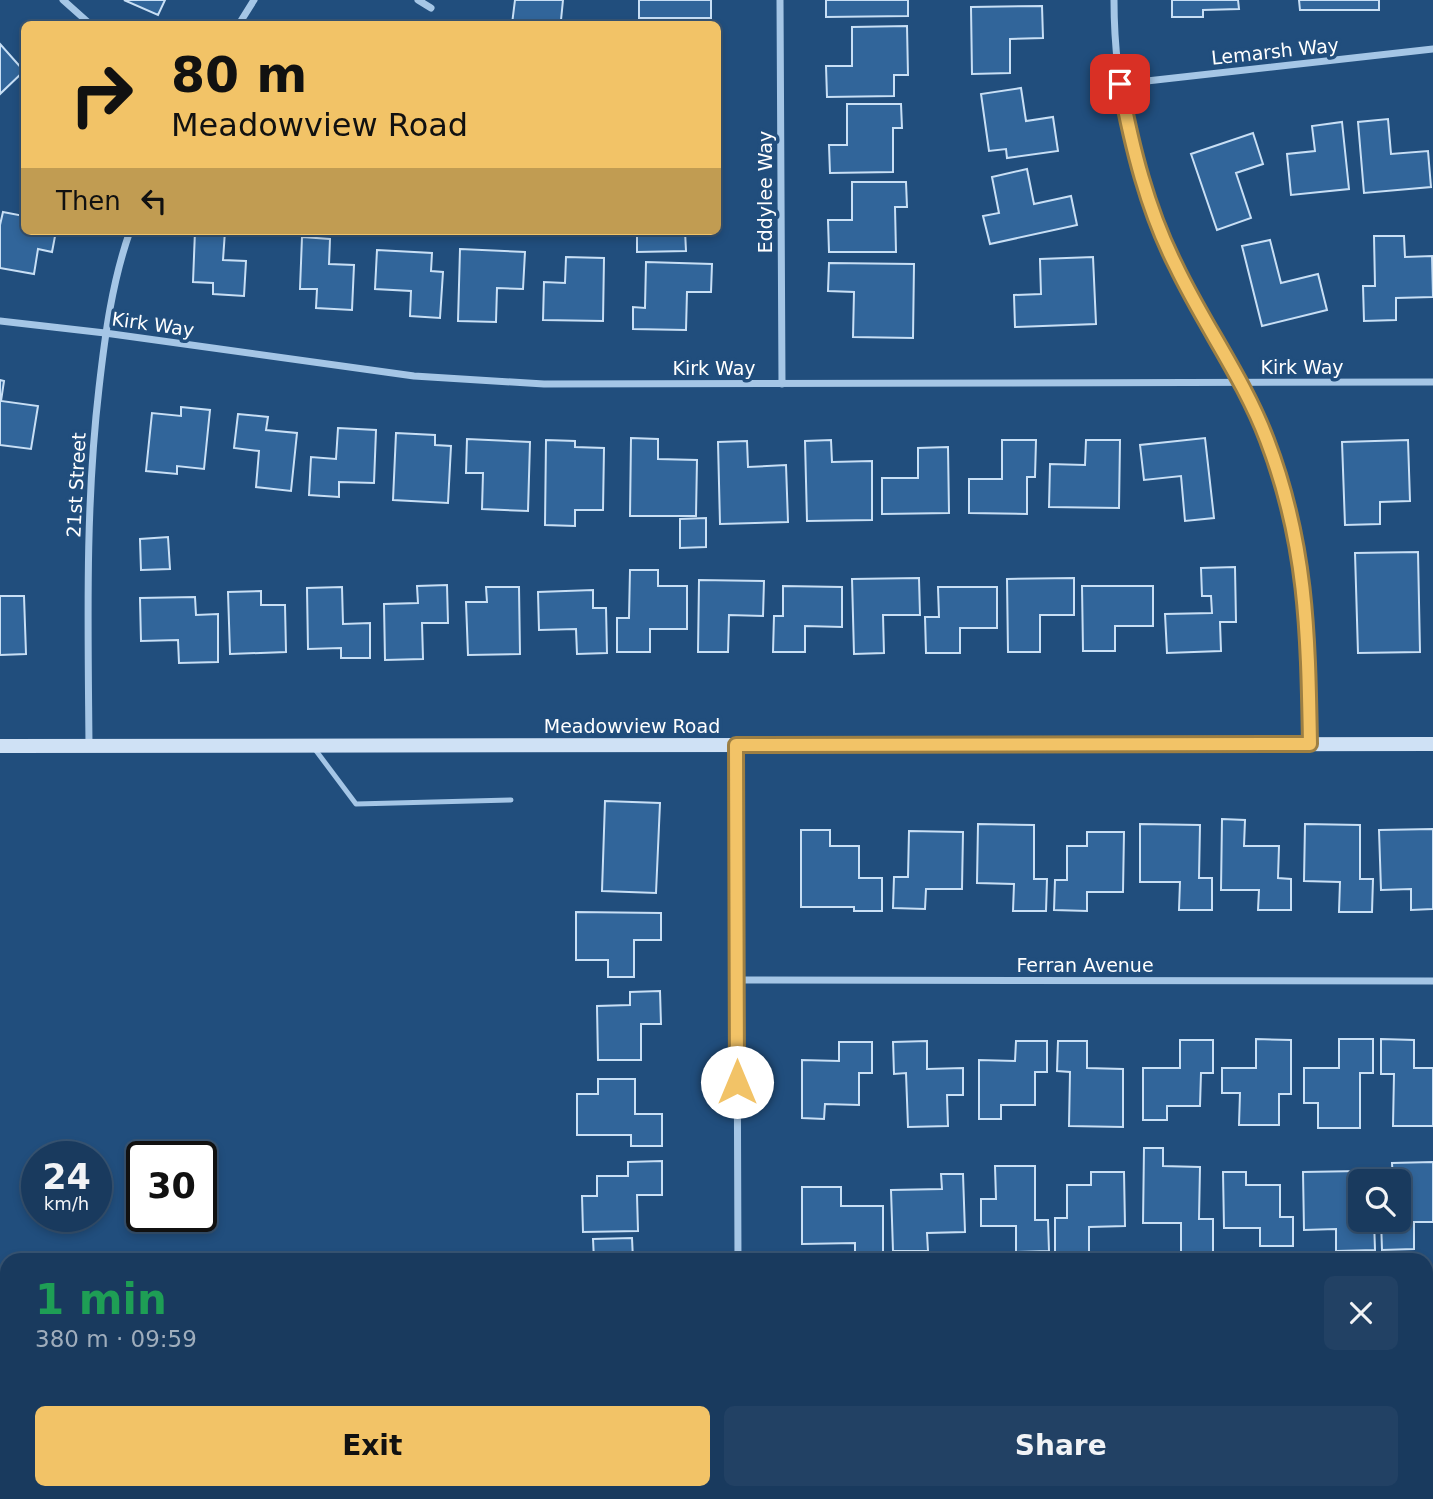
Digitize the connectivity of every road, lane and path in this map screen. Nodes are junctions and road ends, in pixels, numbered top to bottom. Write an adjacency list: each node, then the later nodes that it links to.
1 (63, 0): 7 (street)
2 (254, 0): 8 (street)
3 (418, 0): 6 (street)
4 (780, 0): 16 (street, Eddylee Way)
5 (1114, 0): 10 (street)
6 (431, 8)
7 (87, 21)
8 (241, 21)
9 (1433, 49): 10 (street, Lemarsh Way)
10 (1120, 84): 15 (street)
11 (128, 235): 13 (street, 21st Street)
12 (0, 321): 13 (street, Kirk Way)
13 (105, 333): 16 (street, Kirk Way); 19 (street, 21st Street)
14 (1433, 382): 15 (street, Kirk Way)
15 (1241, 383): 16 (street, Kirk Way); 17 (street)
16 (782, 384)
17 (1310, 744): 18 (main road, Meadowview Road); 21 (main road, Meadowview Road)
18 (1433, 744)
19 (89, 745): 20 (main road, Meadowview Road); 22 (main road, Meadowview Road)
20 (312, 745): 21 (main road, Meadowview Road); 23 (lane)
21 (736, 745): 24 (street)
22 (0, 747)
23 (511, 800)
24 (737, 980): 25 (street, Ferran Avenue); 26 (street)
25 (1433, 981)
26 (738, 1253)

